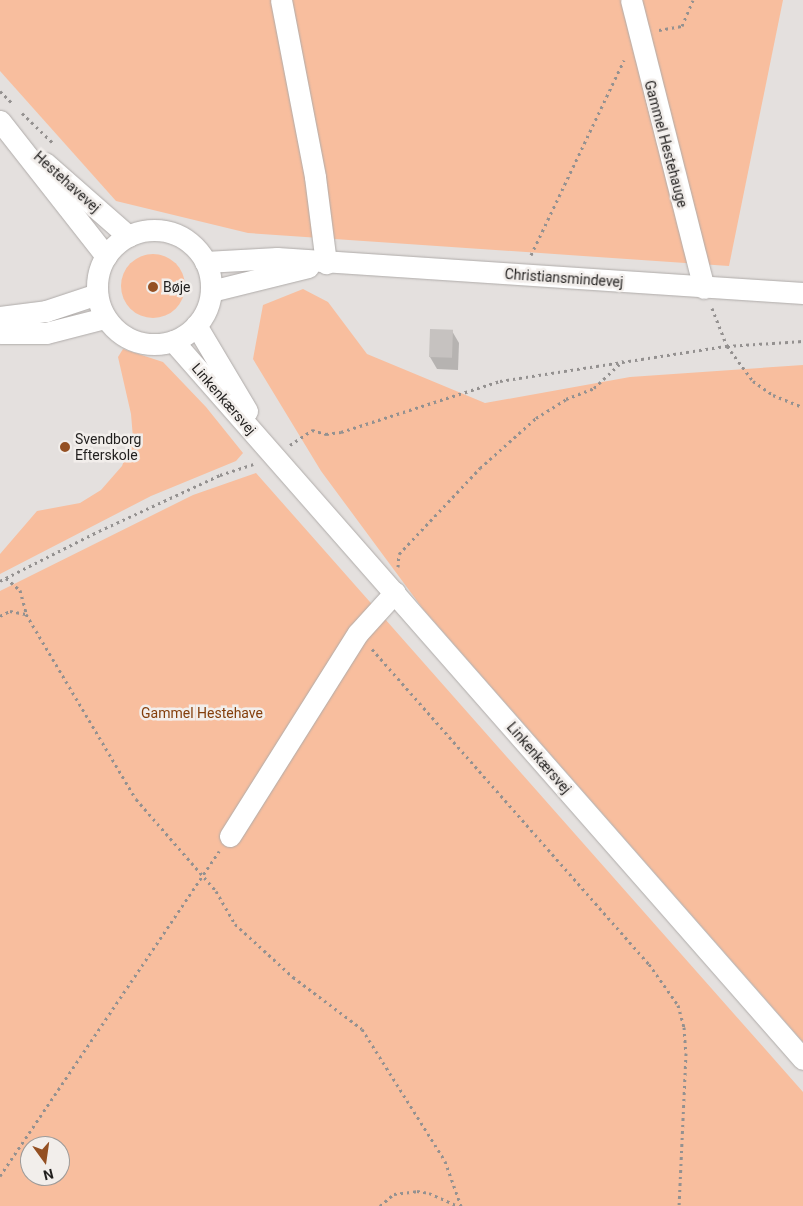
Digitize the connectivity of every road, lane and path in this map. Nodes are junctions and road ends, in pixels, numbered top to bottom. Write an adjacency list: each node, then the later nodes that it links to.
1 (282, 0): 9 (street)
2 (631, 0): 4 (street, Gammel Hestehauge)
3 (693, 0): 4 (path)
4 (637, 33): 10 (path); 11 (street, Gammel Hestehauge)
5 (3, 125): 6 (street, Hestehavevej); 7 (street, Hestehavevej)
6 (128, 236): 7 (street); 8 (street)
7 (106, 256): 14 (street)
8 (205, 262): 9 (street, Christiansmindevej); 12 (street)
9 (326, 263): 10 (street, Christiansmindevej); 12 (street, Christiansmindevej)
10 (522, 275): 11 (street, Christiansmindevej)
11 (704, 288): 13 (street, Christiansmindevej); 21 (path)
12 (210, 291): 17 (street)
13 (803, 293)
14 (97, 294): 15 (street); 16 (street)
15 (0, 317)
16 (106, 318): 18 (street); 19 (street)
17 (196, 325): 19 (street); 24 (street, Linkenkærsvej)
18 (0, 333)
19 (173, 341): 24 (street, Linkenkærsvej)
20 (803, 341): 21 (path)
21 (727, 346): 22 (path); 23 (path)
22 (623, 361): 24 (path); 27 (path)
23 (803, 407)
24 (274, 456): 25 (path); 27 (street, Linkenkærsvej)
25 (6, 578): 26 (path); 28 (path)
26 (0, 581)
27 (395, 592): 30 (street); 33 (street, Linkenkærsvej)
28 (26, 614): 29 (path); 32 (path)
29 (0, 616)
30 (358, 633): 31 (street); 37 (path)
31 (230, 836): 32 (path)
32 (201, 874): 34 (path); 36 (path)
33 (803, 1059)
34 (0, 1176)
35 (380, 1206): 36 (path)
36 (460, 1206)
37 (679, 1206)

